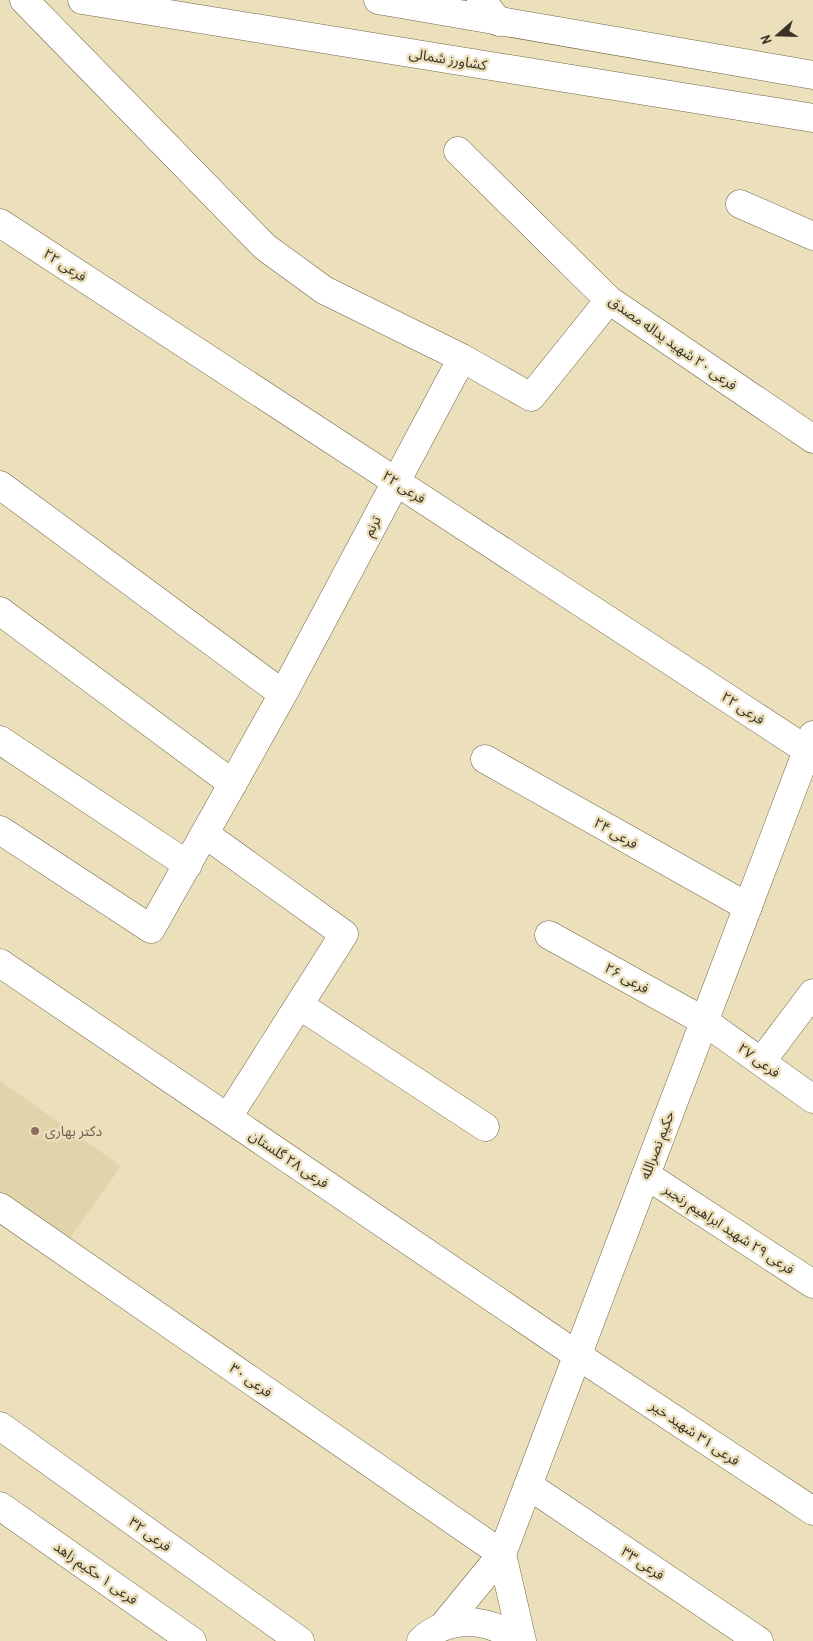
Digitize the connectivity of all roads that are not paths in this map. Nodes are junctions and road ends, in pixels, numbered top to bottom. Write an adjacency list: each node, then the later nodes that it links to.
1 (24, 0): 13 (street)
2 (82, 0): 7 (street, کشاورز شمالی)
3 (378, 0): 5 (street)
4 (481, 0): 5 (street)
5 (499, 22): 6 (street)
6 (813, 75)
7 (813, 118)
8 (458, 151): 12 (street, فرعی ۲۰ شهید یداله مصدق)
9 (740, 204): 11 (street)
10 (0, 222): 15 (street, فرعی ۲۲)
11 (813, 236)
12 (610, 300): 13 (street); 14 (street, فرعی ۲۰ شهید یداله مصدق)
13 (462, 358): 15 (street, ترنم)
14 (813, 439)
15 (396, 482): 18 (street, ترنم); 20 (street, فرعی ۲۲)
16 (0, 485): 18 (street)
17 (0, 611): 22 (street)
18 (283, 694): 22 (street, ترنم)
19 (0, 740): 25 (street)
20 (811, 747): 26 (street, حکیم نصرالله)
21 (485, 759): 26 (street, فرعی ۲۴)
22 (233, 784): 24 (street, ترنم)
23 (0, 830): 25 (street, ترنم)
24 (205, 834): 25 (street, ترنم); 30 (street)
25 (188, 865)
26 (748, 907): 31 (street, حکیم نصرالله)
27 (549, 935): 31 (street, فرعی ۲۶)
28 (0, 963): 34 (street, فرعی ۲۸ گلستان)
29 (813, 993): 32 (street)
30 (299, 1005): 34 (street); 35 (street)
31 (704, 1021): 32 (street, فرعی ۲۷); 36 (street, حکیم نصرالله)
32 (761, 1062): 33 (street, فرعی ۲۷)
33 (813, 1099)
34 (228, 1117): 39 (street, فرعی ۲۸ گلستان)
35 (485, 1127)
36 (646, 1175): 38 (street, فرعی ۲۹ شهید ابراهیم رنجبر); 39 (street, حکیم نصرالله)
37 (0, 1207): 44 (street, فرعی ۳۰)
38 (813, 1284)
39 (578, 1355): 41 (street, حکیم نصرالله); 43 (street, فرعی ۳۱ شهید خیر)
40 (0, 1426): 47 (street, فرعی ۳۲)
41 (528, 1485): 44 (street, حکیم نصرالله); 51 (street, فرعی ۳۳)
42 (0, 1506): 46 (street, فرعی ۱ حکیم زاهد)
43 (813, 1511)
44 (502, 1554): 45 (street); 50 (street)
45 (443, 1626): 48 (street); 49 (street)
46 (192, 1641)
47 (300, 1641)
48 (421, 1641)
49 (516, 1641)
50 (522, 1641)
51 (758, 1641)

